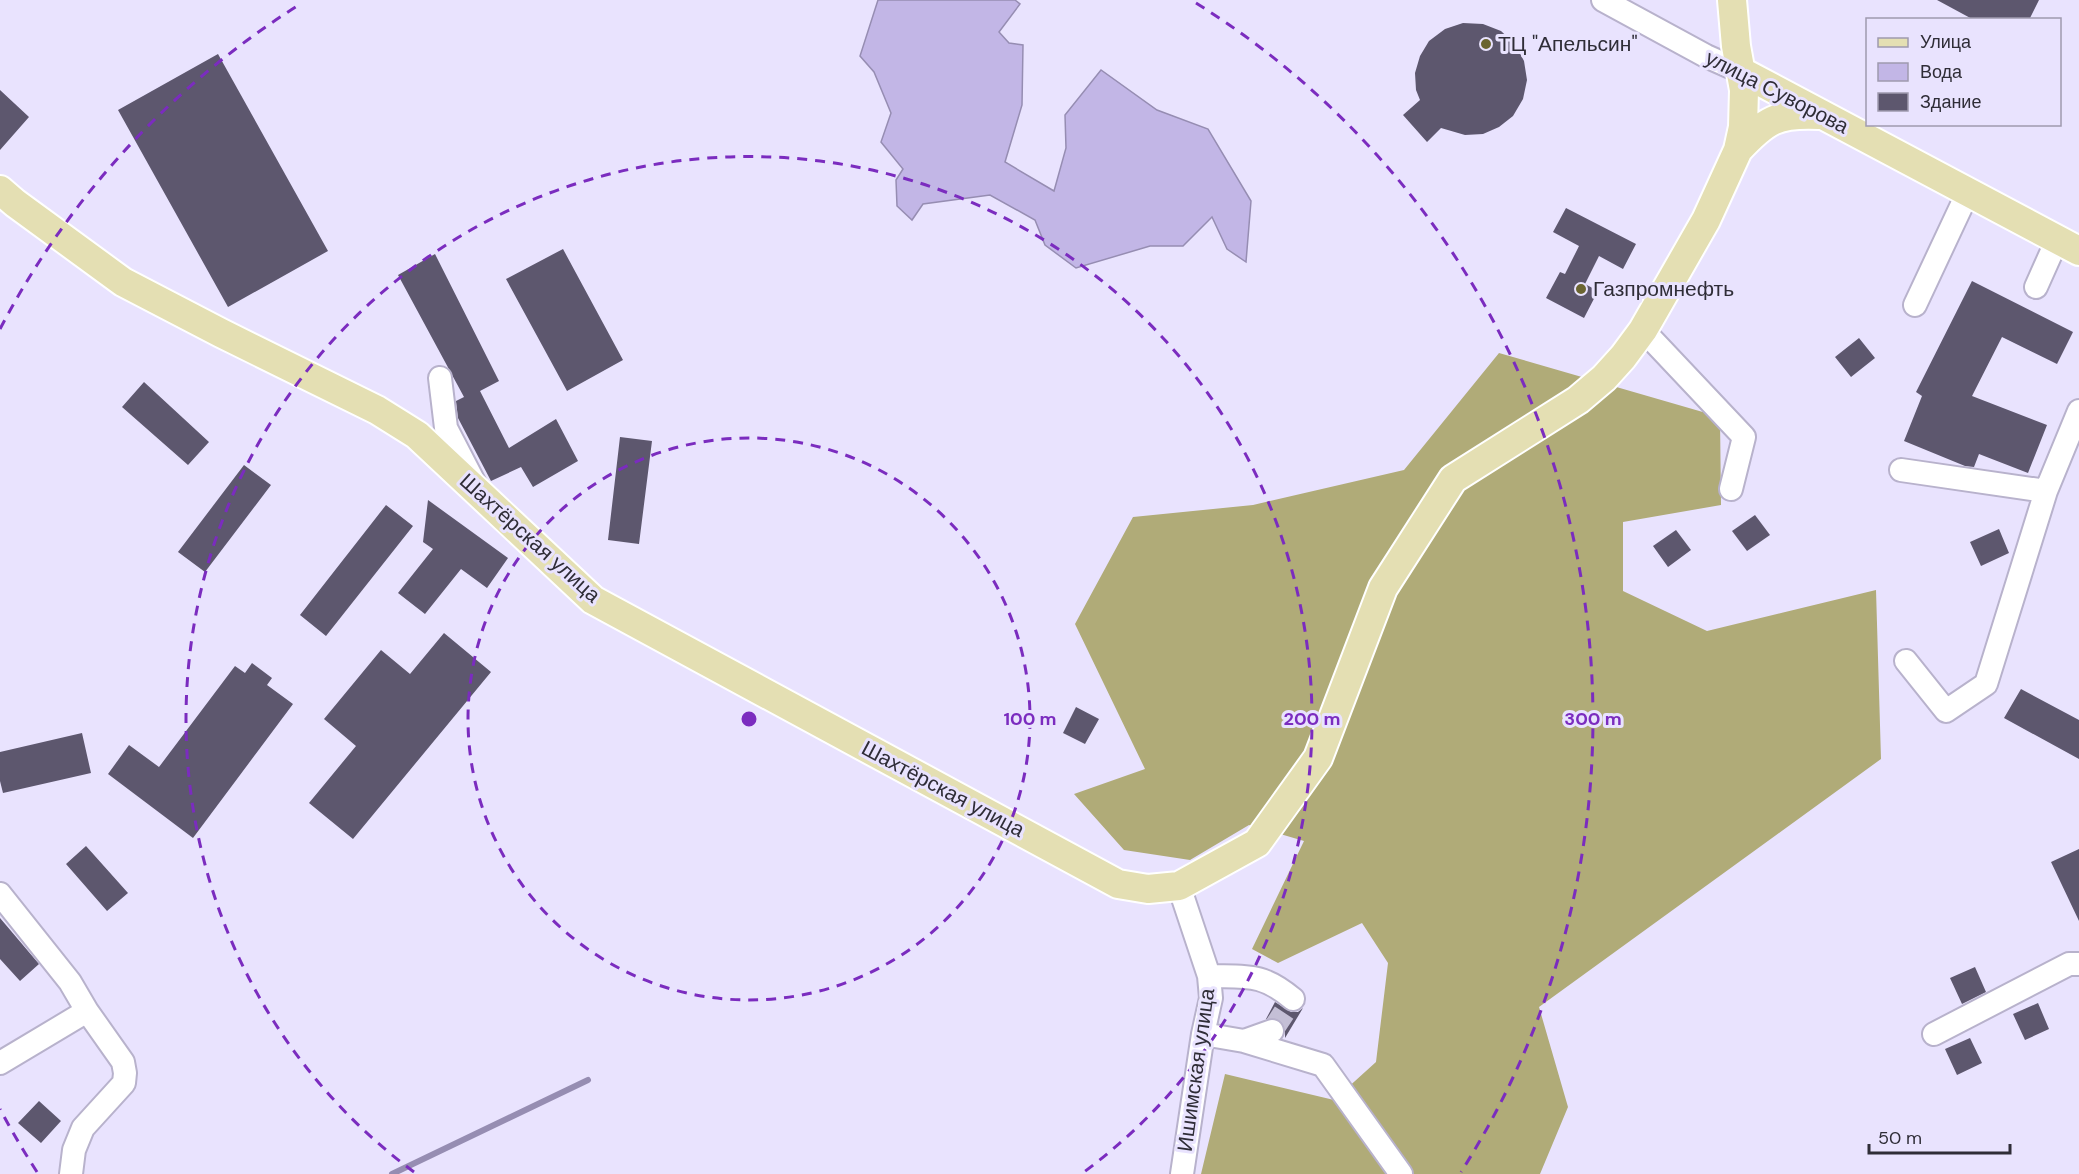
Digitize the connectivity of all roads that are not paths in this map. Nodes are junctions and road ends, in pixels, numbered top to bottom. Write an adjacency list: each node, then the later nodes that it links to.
1 (1603, 0): 3 (street, улица Суворова)
2 (1732, 0): 3 (main road)
3 (1742, 72): 4 (main road, улица Суворова); 6 (main road)
4 (1823, 115): 5 (main road, улица Суворова); 6 (main road)
5 (1864, 129): 8 (main road, улица Суворова)
6 (1738, 150): 12 (main road)
7 (0, 190): 18 (main road, Шахтёрская улица)
8 (1968, 192): 9 (main road, улица Суворова); 11 (street)
9 (2068, 245): 10 (street)
10 (2036, 287)
11 (1915, 305)
12 (1643, 330): 16 (street); 20 (main road)
13 (440, 378): 18 (street)
14 (2079, 411): 17 (street)
15 (1901, 470): 17 (street)
16 (1731, 489)
17 (2046, 491): 19 (street)
18 (479, 493): 20 (main road, Шахтёрская улица)
19 (1906, 661)
20 (1179, 886): 23 (street, Ишимская улица)
21 (0, 894): 25 (street)
22 (2079, 964): 28 (street)
23 (1209, 976): 24 (street); 27 (street, Ишимская улица)
24 (1293, 999)
25 (87, 1011): 30 (street); 31 (street)
26 (1272, 1031): 29 (street)
27 (1203, 1034): 29 (street); 32 (street, Ишимская улица)
28 (1934, 1034)
29 (1244, 1041): 33 (street)
30 (0, 1063)
31 (71, 1174)
32 (1182, 1174)
33 (1401, 1174)

